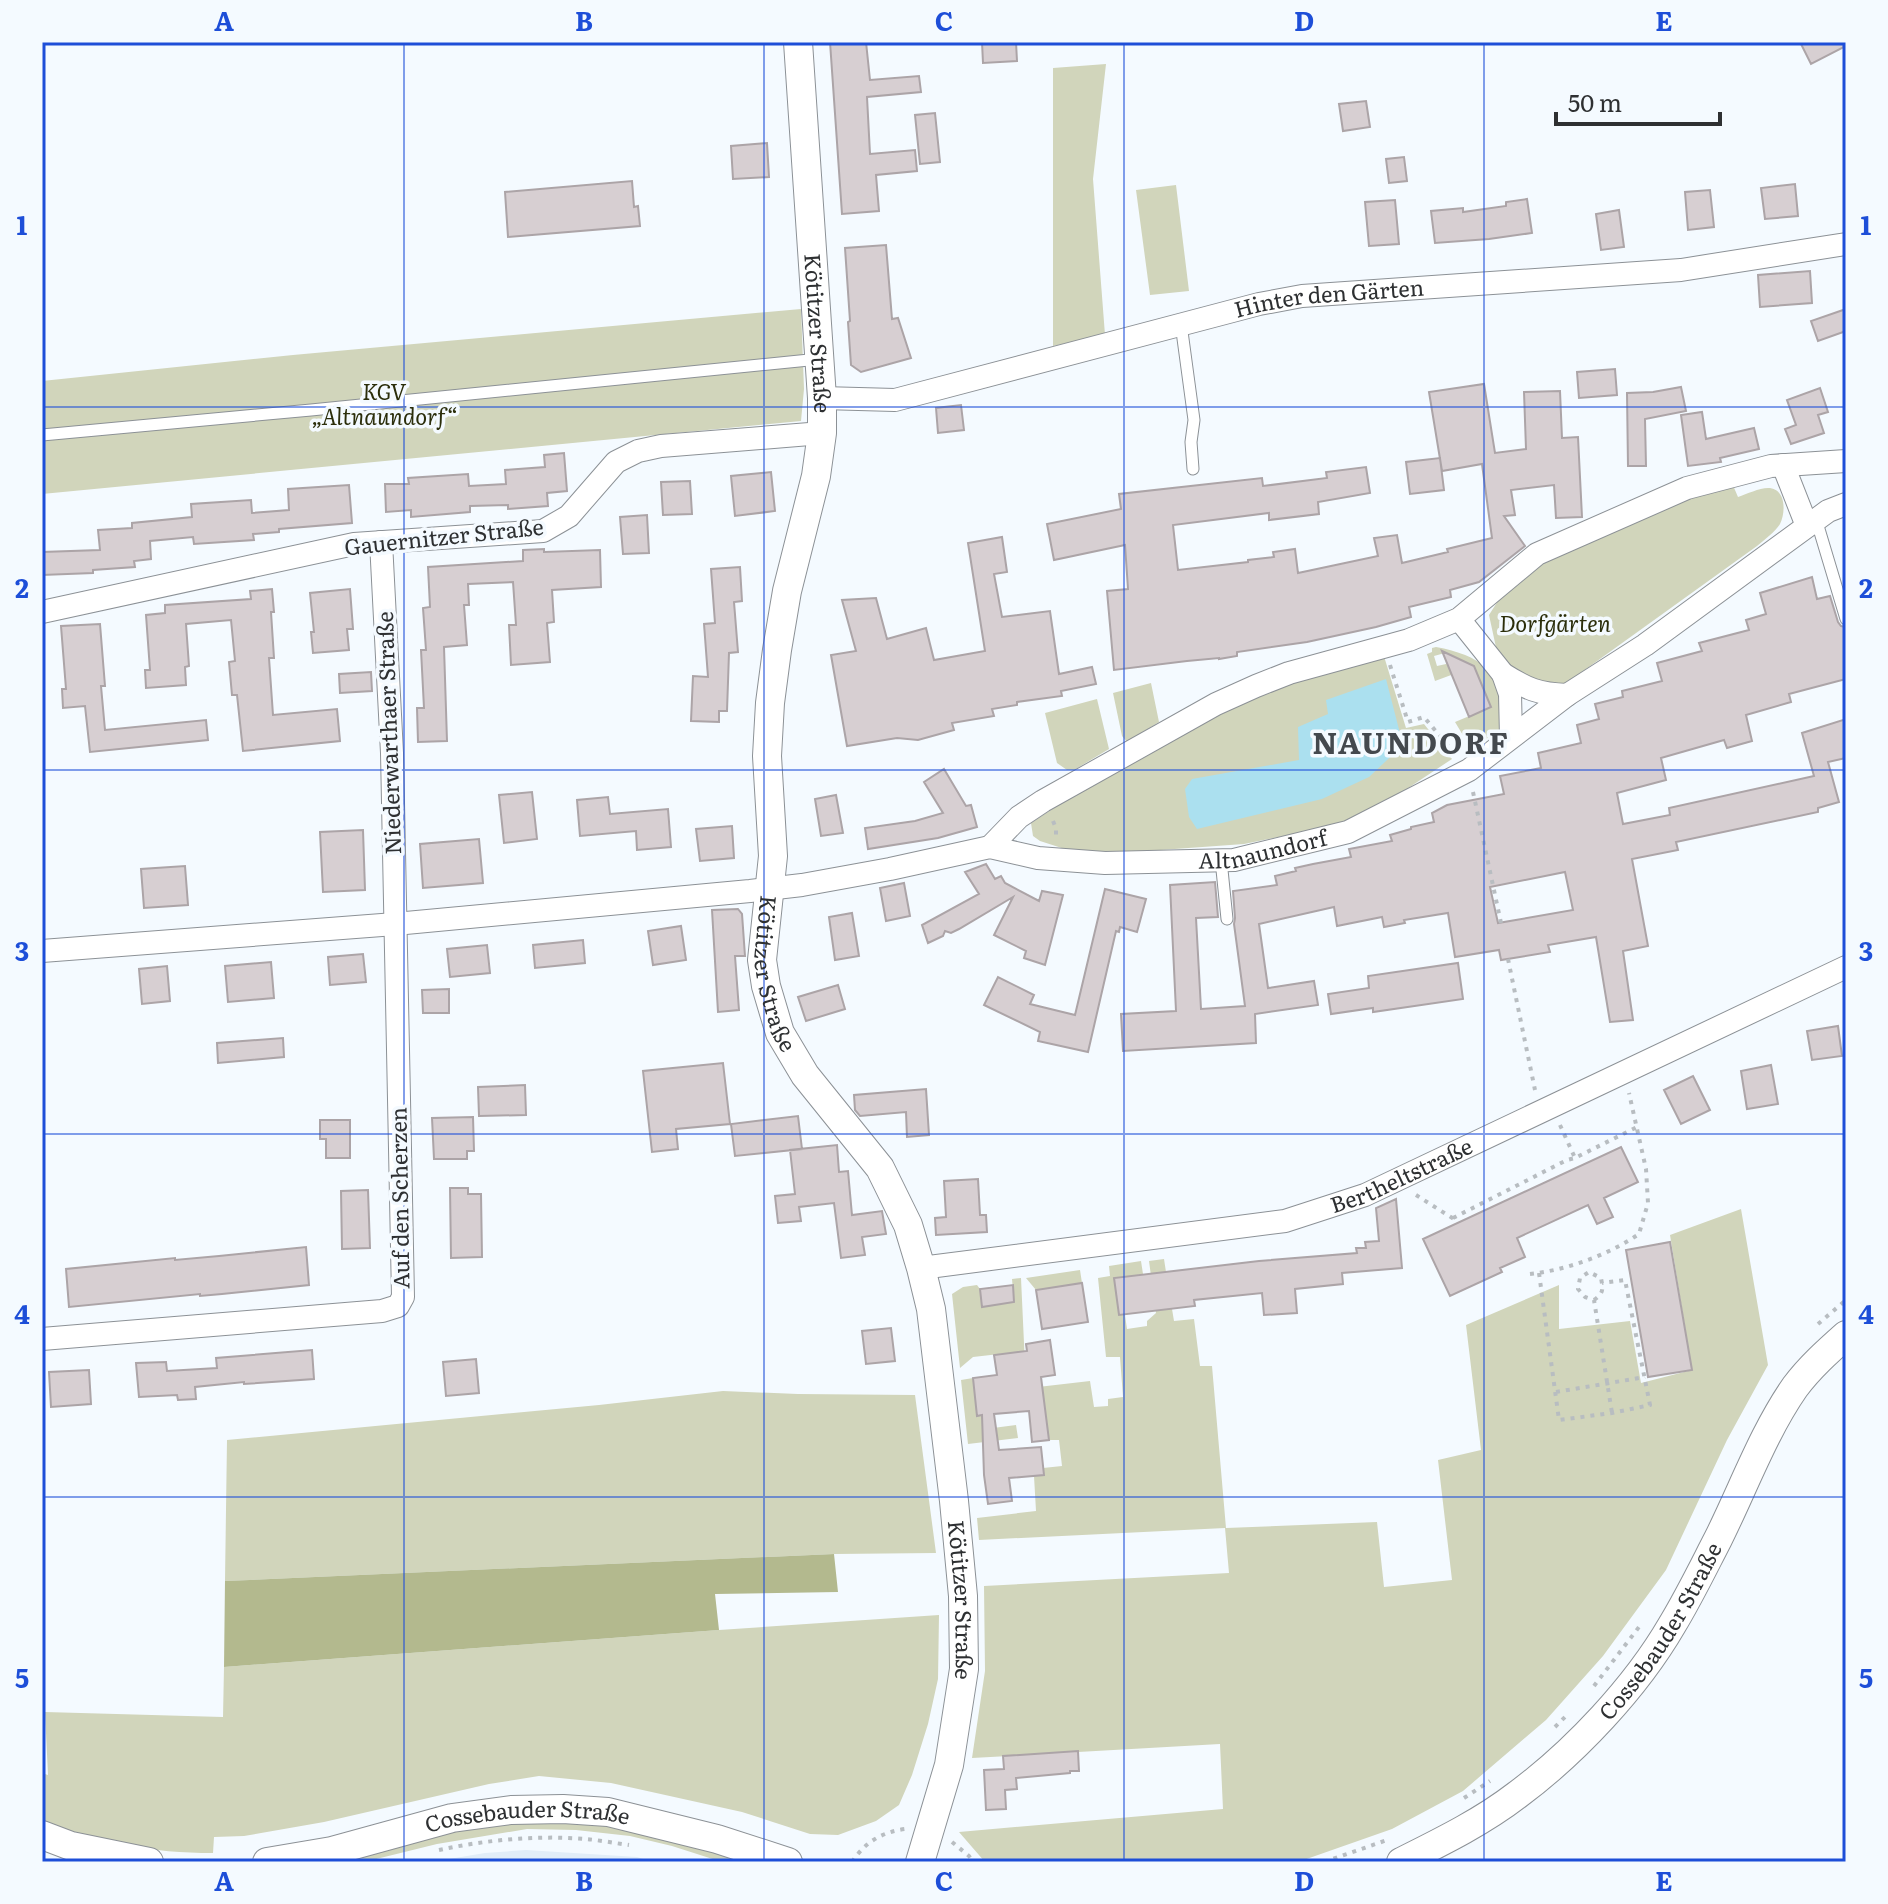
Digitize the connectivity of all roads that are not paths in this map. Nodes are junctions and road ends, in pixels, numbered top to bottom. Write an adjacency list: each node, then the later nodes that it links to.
1 (798, 42): 4 (street, Kötitzer Straße)
2 (1846, 244): 3 (street, Hinter den Gärten)
3 (1181, 324): 5 (street, Hinter den Gärten); 10 (lane)
4 (819, 359): 5 (street, Kötitzer Straße); 7 (lane)
5 (822, 398): 6 (street, Kötitzer Straße)
6 (822, 433): 13 (street, Gauernitzer Straße); 22 (street, Kötitzer Straße)
7 (42, 435)
8 (1846, 461): 9 (street)
9 (1783, 465): 12 (street); 15 (street)
10 (1193, 469)
11 (1846, 504): 12 (street, Altnaundorf)
12 (1812, 523): 16 (lane); 18 (street, Altnaundorf)
13 (381, 542): 14 (street, Gauernitzer Straße); 24 (street, Niederwarthaer Straße)
14 (42, 612)
15 (1459, 619): 17 (street); 20 (street)
16 (1846, 619)
17 (1503, 674): 18 (street); 19 (street)
18 (1567, 695): 19 (street, Altnaundorf)
19 (1511, 737): 21 (street, Altnaundorf)
20 (990, 847): 21 (street, Altnaundorf); 22 (street, Altnaundorf)
21 (1221, 860): 23 (lane)
22 (769, 889): 24 (street); 27 (street, Kötitzer Straße)
23 (1227, 919)
24 (395, 924): 25 (street); 29 (street, Auf den Scherzen)
25 (42, 951)
26 (1846, 967): 27 (street, Bertheltstraße)
27 (921, 1268): 35 (street, Kötitzer Straße)
28 (1846, 1335): 31 (street, Cossebauder Straße)
29 (42, 1339)
30 (42, 1835): 32 (street)
31 (1396, 1850)
32 (149, 1862)
33 (267, 1862): 34 (street, Cossebauder Straße)
34 (788, 1862)
35 (920, 1862)

